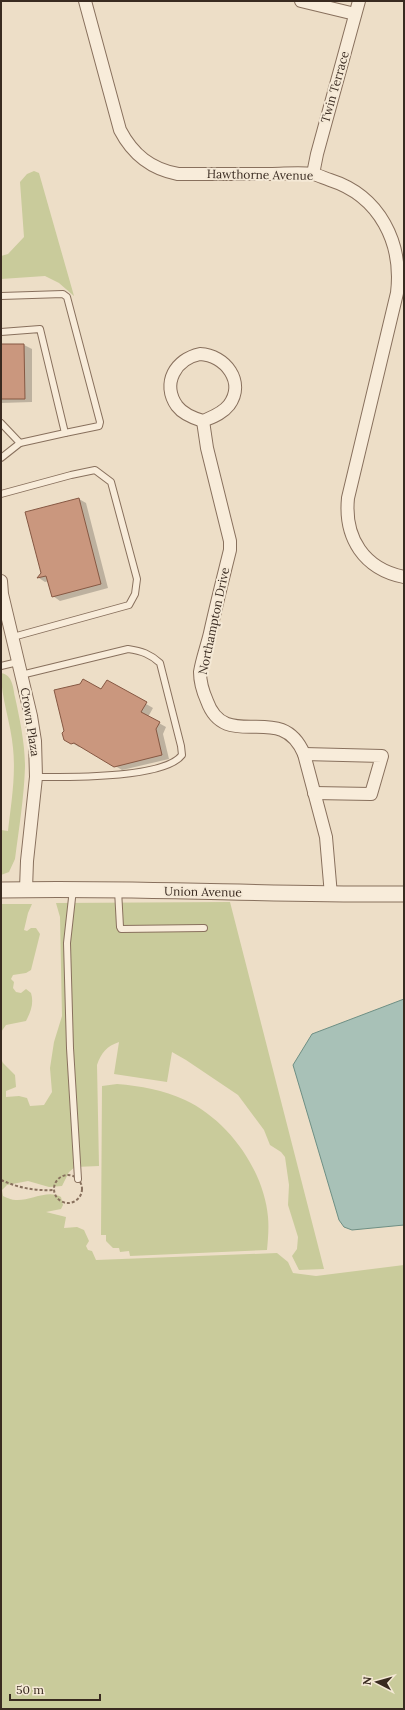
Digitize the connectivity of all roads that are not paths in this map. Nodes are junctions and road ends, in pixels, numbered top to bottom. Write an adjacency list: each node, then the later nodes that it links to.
1 (85, 1): 5 (street, Hawthorne Avenue)
2 (301, 1): 4 (street)
3 (359, 1): 4 (street, Twin Terrace)
4 (355, 14): 5 (street, Twin Terrace)
5 (313, 174): 14 (street, Hawthorne Avenue)
6 (1, 296): 10 (lane)
7 (1, 332): 10 (lane)
8 (203, 422): 8 (street); 21 (street, Northampton Drive)
9 (1, 423): 11 (lane)
10 (65, 433): 11 (lane)
11 (20, 443): 12 (lane)
12 (1, 458)
13 (1, 494): 17 (lane)
14 (404, 577)
15 (1, 581): 16 (street, Crown Plaza)
16 (4, 618): 17 (street, Crown Plaza)
17 (13, 637): 18 (street, Crown Plaza)
18 (18, 662): 19 (lane); 20 (street, Crown Plaza)
19 (1, 666)
20 (22, 675): 22 (street, Crown Plaza); 22 (lane)
21 (304, 754): 23 (street, Northampton Drive); 23 (street)
22 (36, 777): 24 (street, Crown Plaza)
23 (314, 793): 29 (street, Northampton Drive)
24 (26, 889): 25 (street, Union Avenue); 26 (street, Union Avenue)
25 (73, 889): 27 (street, Union Avenue); 31 (lane)
26 (1, 890)
27 (118, 890): 29 (street, Union Avenue); 30 (lane)
28 (404, 894): 29 (street, Union Avenue)
29 (331, 895)
30 (204, 928)
31 (78, 1178)

